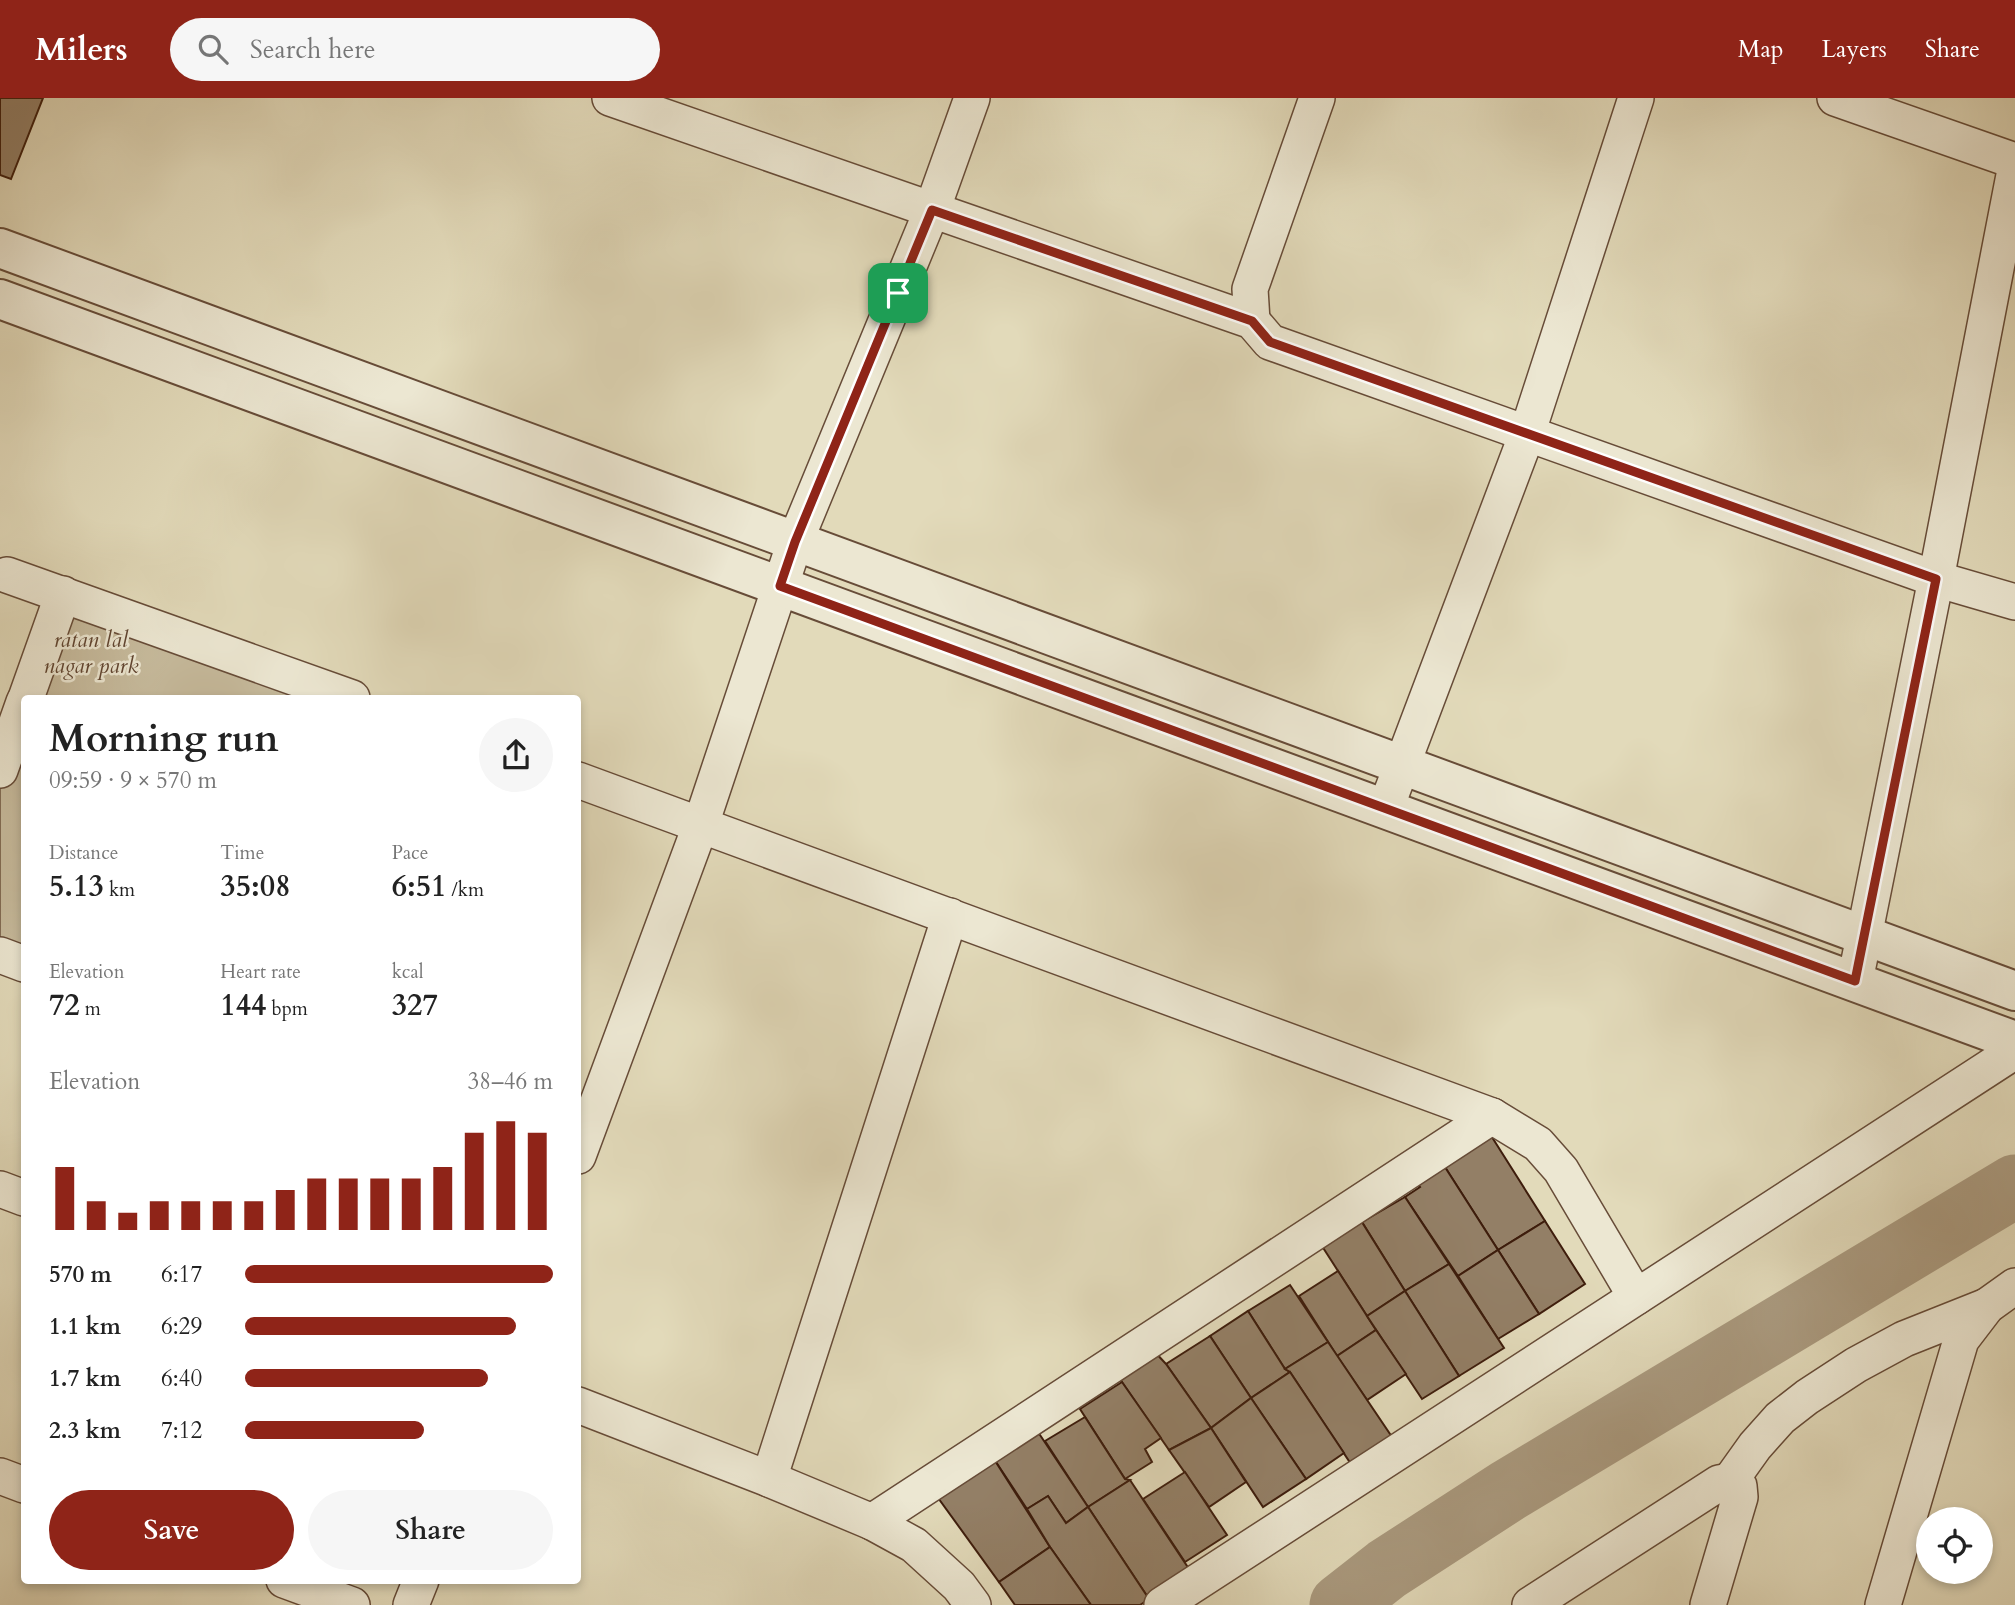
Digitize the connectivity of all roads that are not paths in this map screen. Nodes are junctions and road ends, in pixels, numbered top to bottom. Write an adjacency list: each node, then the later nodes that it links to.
1 (610, 98): 8 (street)
2 (972, 98): 8 (street)
3 (1317, 98): 11 (street)
4 (1636, 98): 12 (street)
5 (1835, 98): 6 (street)
6 (2015, 161)
7 (2015, 170): 15 (street)
8 (932, 210): 11 (street); 13 (street)
9 (0, 248): 13 (street)
10 (0, 299): 16 (street)
11 (1252, 321): 12 (street)
12 (1527, 434): 15 (street); 22 (street)
13 (795, 542): 16 (street); 22 (street)
14 (7, 575): 17 (street)
15 (1936, 579): 18 (street); 28 (street)
16 (780, 586): 25 (street); 26 (street)
17 (63, 594): 19 (street); 20 (street)
18 (2015, 602)
19 (27, 695)
20 (344, 695)
21 (21, 711): 23 (street)
22 (1402, 764): 25 (street); 28 (street)
23 (0, 770)
24 (581, 780): 26 (street)
25 (1385, 810): 31 (street)
26 (701, 824): 27 (street); 36 (street)
27 (950, 916): 35 (street); 44 (street)
28 (1864, 934): 31 (street); 32 (street)
29 (0, 955): 30 (street)
30 (21, 963)
31 (1855, 981): 33 (street)
32 (2015, 991)
33 (2015, 1041)
34 (2015, 1051): 40 (street)
35 (1492, 1116): 40 (street); 47 (street)
36 (581, 1148)
37 (0, 1189): 38 (street)
38 (21, 1197)
39 (2015, 1286): 41 (street)
40 (1636, 1297): 53 (street)
41 (1987, 1306): 45 (street); 56 (street)
42 (581, 1406): 44 (street)
43 (0, 1476): 46 (street)
44 (769, 1479): 47 (street)
45 (1730, 1481): 54 (street); 55 (street)
46 (21, 1484)
47 (872, 1522): 52 (street)
48 (295, 1584): 50 (street)
49 (419, 1584): 51 (street)
50 (352, 1605)
51 (411, 1605)
52 (973, 1605)
53 (1162, 1605)
54 (1530, 1605)
55 (1708, 1605)
56 (1883, 1605)

